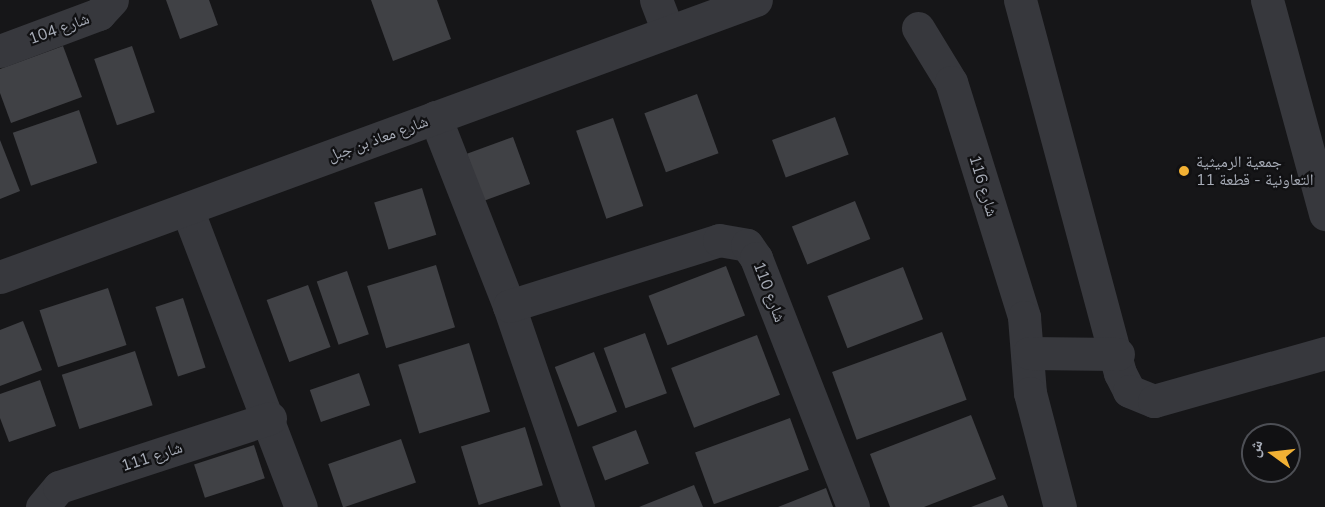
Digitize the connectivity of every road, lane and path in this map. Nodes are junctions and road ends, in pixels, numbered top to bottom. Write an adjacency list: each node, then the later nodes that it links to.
1 (112, 0): 8 (street, شارع 104)
2 (656, 0): 7 (street)
3 (756, 0): 7 (street, شارع معاذ بن جبل)
4 (1020, 0): 16 (street)
5 (1268, 0): 11 (street)
6 (918, 28): 14 (street, شارع 116)
7 (668, 32): 9 (street, شارع معاذ بن جبل)
8 (0, 51)
9 (435, 117): 10 (street, شارع معاذ بن جبل); 13 (street)
10 (188, 209): 12 (street, شارع معاذ بن جبل); 17 (street)
11 (1325, 214)
12 (0, 277)
13 (509, 306): 20 (street); 21 (street, شارع 110)
14 (1029, 353): 16 (street); 22 (street, شارع 116)
15 (1325, 353): 16 (street)
16 (1118, 354)
17 (270, 418): 18 (street, شارع 111); 19 (street)
18 (42, 507)
19 (301, 507)
20 (578, 507)
21 (853, 507)
22 (1060, 507)

